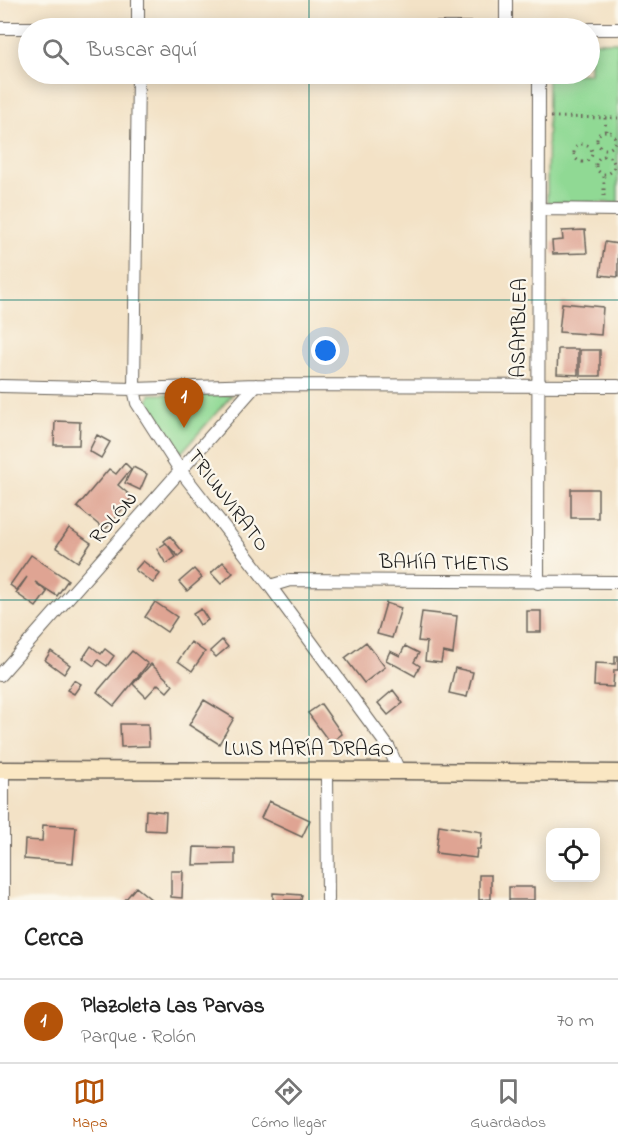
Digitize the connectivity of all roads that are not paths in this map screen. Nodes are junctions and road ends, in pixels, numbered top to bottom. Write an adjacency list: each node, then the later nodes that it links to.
1 (138, 0): 3 (street)
2 (506, 0): 4 (street)
3 (138, 18)
4 (506, 18)
5 (0, 28): 6 (street)
6 (18, 28)
7 (600, 29): 8 (street)
8 (618, 29)
9 (138, 84): 17 (street, TRIUNVIRATO)
10 (539, 84): 11 (street, ASAMBLEA)
11 (539, 209): 12 (street); 15 (street, ASAMBLEA)
12 (618, 210)
13 (256, 385): 15 (street); 17 (street); 18 (street, ROLÓN)
14 (0, 386): 17 (street)
15 (537, 386): 16 (street); 20 (street, ASAMBLEA)
16 (618, 386)
17 (134, 389): 18 (street, TRIUNVIRATO)
18 (180, 470): 21 (street, TRIUNVIRATO); 22 (street, ROLÓN)
19 (618, 582): 20 (street, BAHÍA THETIS)
20 (538, 583): 21 (street, BAHÍA THETIS)
21 (270, 586): 25 (street, TRIUNVIRATO)
22 (0, 675)
23 (2, 770): 24 (main road, LUIS MARÍA DRAGO); 27 (street)
24 (327, 771): 25 (main road, LUIS MARÍA DRAGO); 28 (street)
25 (399, 771): 26 (main road, LUIS MARÍA DRAGO)
26 (618, 773)
27 (3, 900)
28 (328, 900)

